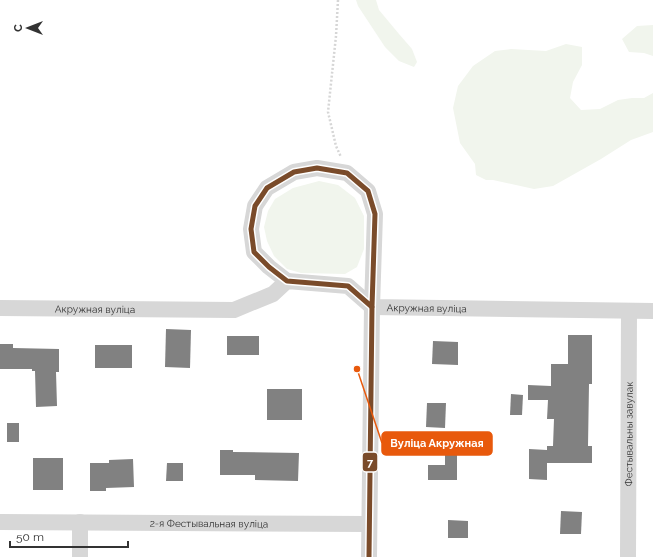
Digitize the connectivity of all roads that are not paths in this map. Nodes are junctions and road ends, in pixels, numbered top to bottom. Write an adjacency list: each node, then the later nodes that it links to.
1 (287, 281): 2 (street, Акружная вуліца); 2 (street); 3 (street, Акружная вуліца)
2 (372, 306): 4 (street, Акружная вуліца); 8 (street)
3 (0, 308)
4 (629, 311): 5 (street, Акружная вуліца); 11 (street, Фестывальны завулак)
5 (653, 311)
6 (0, 522): 7 (street, 2-я Фестывальная вуліца)
7 (80, 522): 8 (street, 2-я Фестывальная вуліца); 9 (street)
8 (369, 524): 10 (street)
9 (80, 557)
10 (369, 557)
11 (628, 557)

